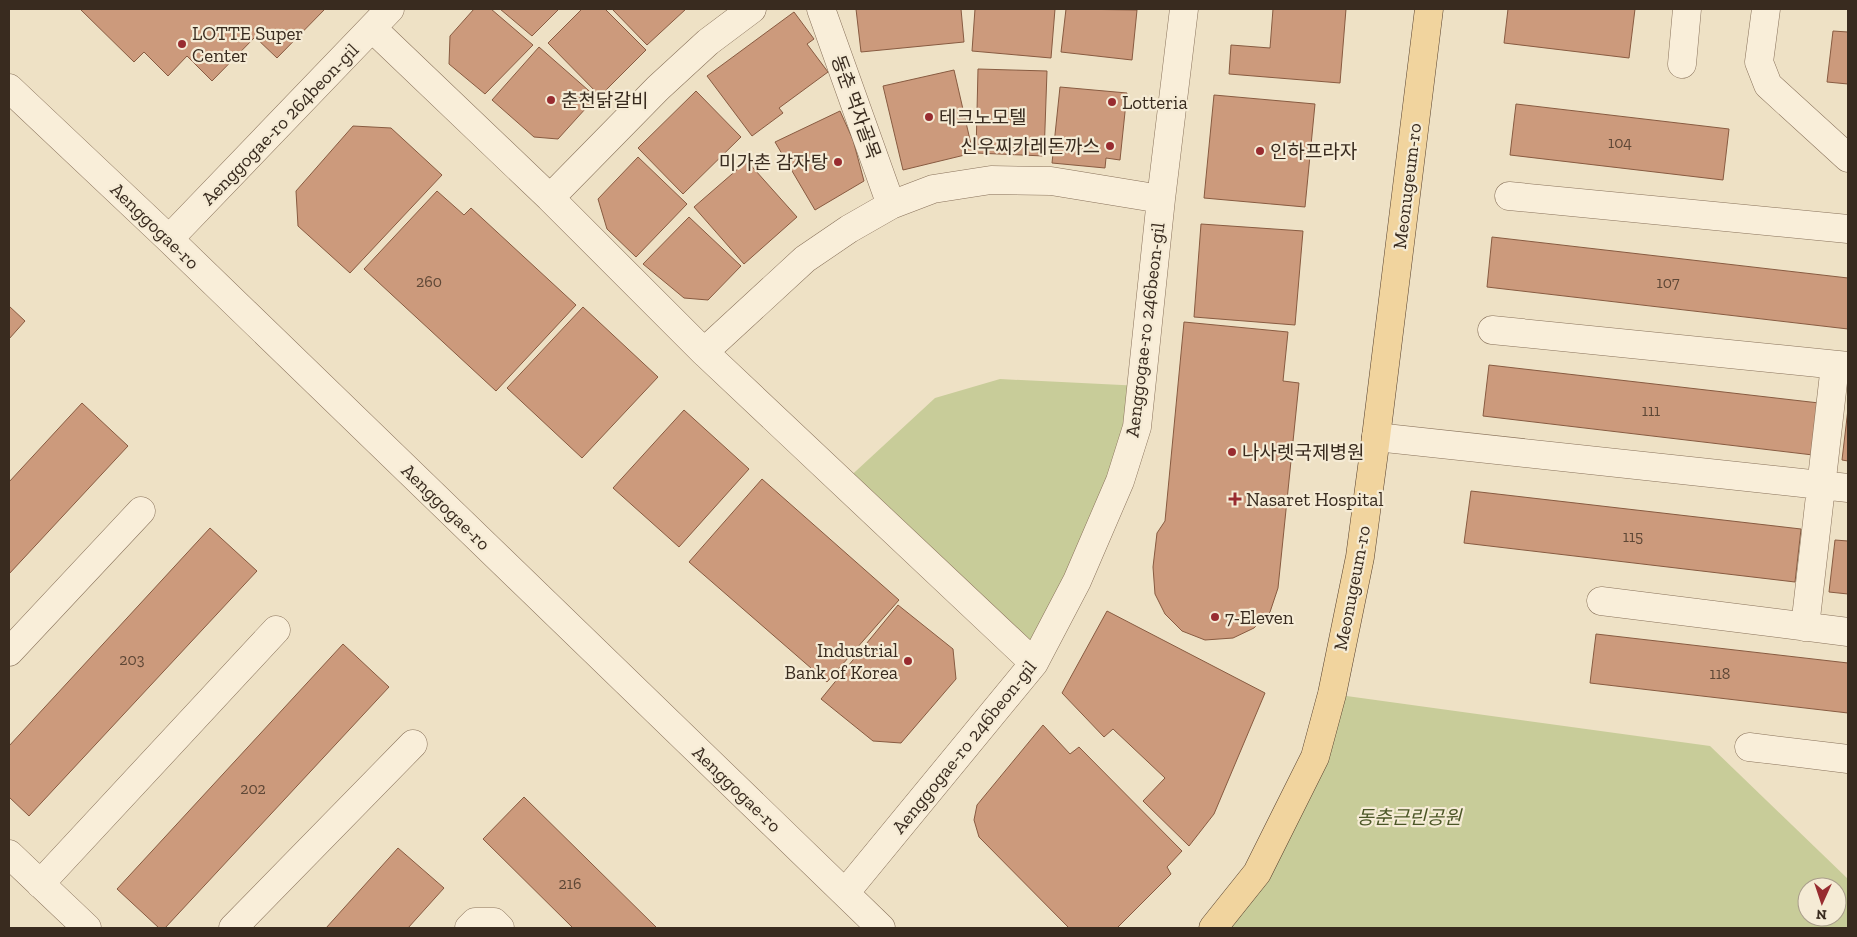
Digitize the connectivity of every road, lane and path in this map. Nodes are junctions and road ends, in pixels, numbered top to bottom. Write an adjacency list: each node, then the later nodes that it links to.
1 (752, 9): 12 (street)
2 (821, 9): 14 (street, 동춘 먹자골목)
3 (1184, 9): 13 (street, Aenggogae-ro 246beon-gil)
4 (1429, 9): 20 (main road, Meonugeum-ro)
5 (1687, 9): 8 (street)
6 (1766, 9): 10 (street)
7 (381, 18): 12 (street); 16 (street, Aenggogae-ro 264beon-gil)
8 (1682, 64)
9 (9, 88): 16 (street, Aenggogae-ro)
10 (1848, 158)
11 (1509, 196): 15 (street)
12 (550, 198): 18 (street)
13 (1161, 199): 14 (street); 29 (street, Aenggogae-ro 246beon-gil)
14 (891, 205): 18 (street)
15 (1848, 230)
16 (169, 239): 35 (street, Aenggogae-ro)
17 (1492, 330): 19 (street)
18 (704, 352): 29 (street)
19 (1842, 365): 21 (street)
20 (1376, 437): 21 (street); 41 (main road, Meonugeum-ro)
21 (1822, 485): 22 (street); 25 (street)
22 (1848, 488)
23 (141, 511): 28 (street)
24 (1601, 601): 25 (street)
25 (1805, 627): 27 (street)
26 (276, 630): 34 (street)
27 (1848, 632)
28 (9, 652)
29 (1034, 663): 35 (street, Aenggogae-ro 246beon-gil)
30 (412, 744): 37 (street)
31 (1749, 747): 32 (street)
32 (1848, 759)
33 (9, 854): 34 (street)
34 (40, 884): 36 (street)
35 (845, 893): 40 (street, Aenggogae-ro)
36 (87, 928)
37 (233, 928)
38 (469, 928): 39 (street)
39 (500, 928)
40 (881, 928)
41 (1213, 928)

